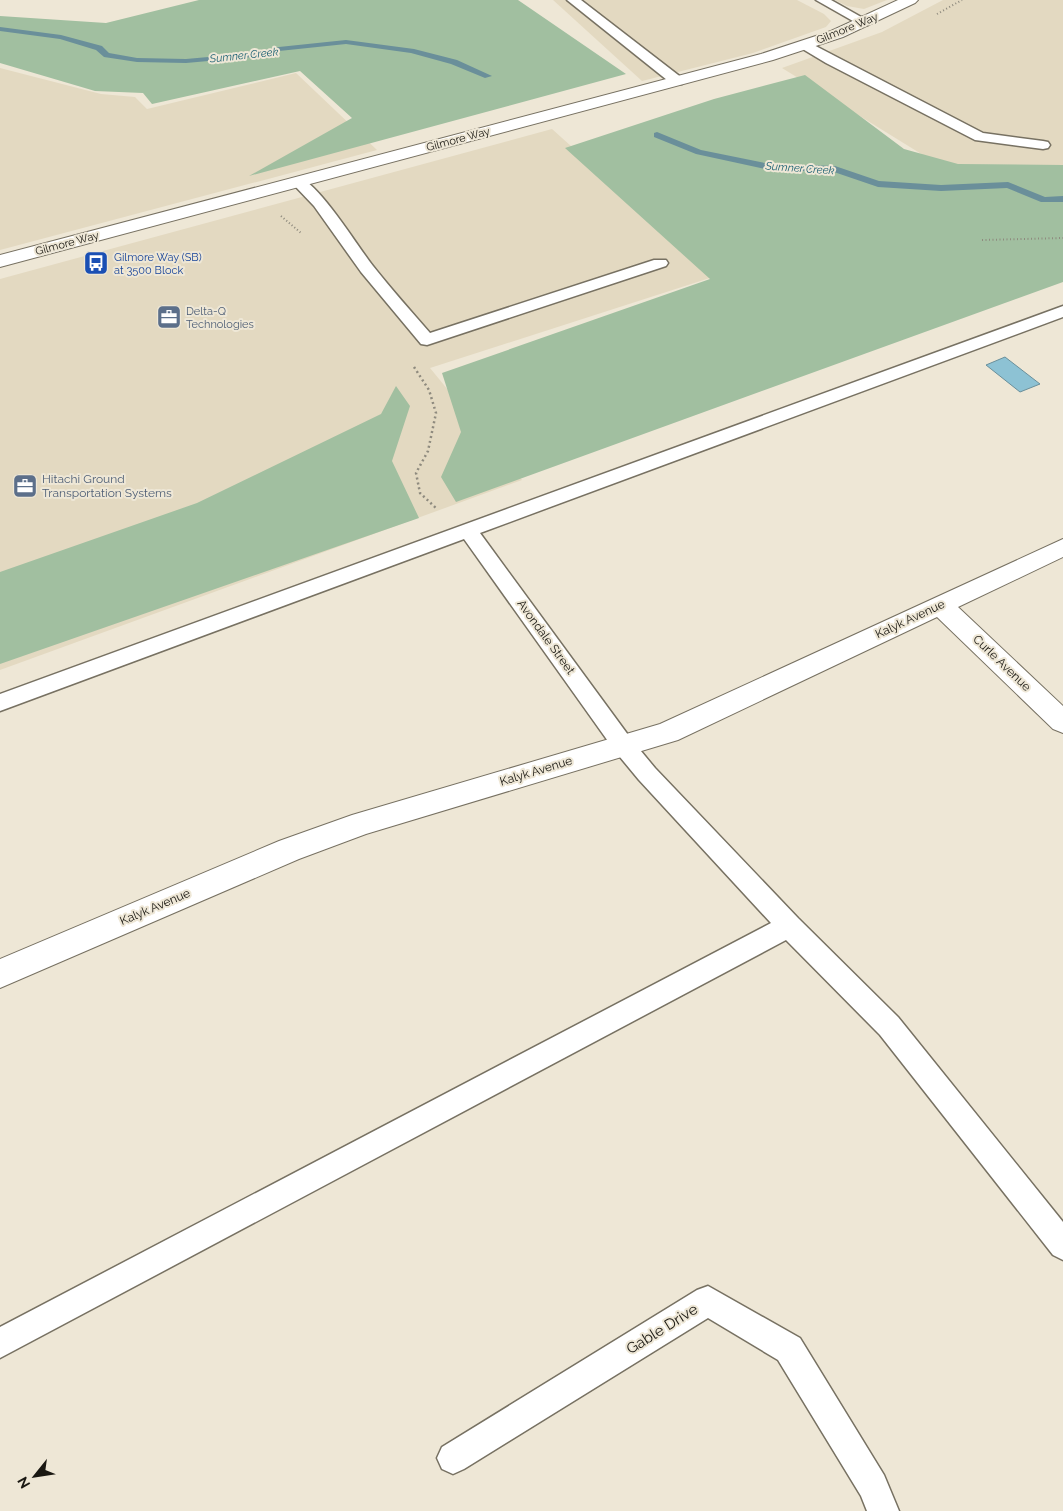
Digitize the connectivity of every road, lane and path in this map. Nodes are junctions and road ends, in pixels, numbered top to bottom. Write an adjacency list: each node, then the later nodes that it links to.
1 (573, 0): 6 (lane)
2 (822, 0): 4 (lane)
3 (910, 0): 4 (street, Gilmore Way)
4 (864, 22): 5 (street, Gilmore Way)
5 (806, 45): 6 (street, Gilmore Way); 7 (lane)
6 (677, 81): 8 (street, Gilmore Way)
7 (1043, 145)
8 (300, 182): 13 (street, Gilmore Way); 14 (lane)
9 (278, 213): 10 (path)
10 (304, 235)
11 (1063, 238): 12 (path)
12 (982, 240)
13 (0, 261)
14 (660, 263)
15 (1063, 311): 17 (lane)
16 (409, 361): 17 (path)
17 (468, 531): 20 (lane); 22 (lane, Avondale Street)
18 (1063, 547): 19 (street, Kalyk Avenue)
19 (940, 605): 21 (street, Curle Avenue); 22 (street, Kalyk Avenue)
20 (0, 703)
21 (1063, 722)
22 (623, 745): 23 (lane, Avondale Street); 24 (street, Kalyk Avenue)
23 (789, 926): 25 (lane, Avondale Street); 26 (lane)
24 (0, 974)
25 (1063, 1245)
26 (0, 1344)
27 (453, 1458): 28 (lane, Gable Drive)
28 (883, 1511)

